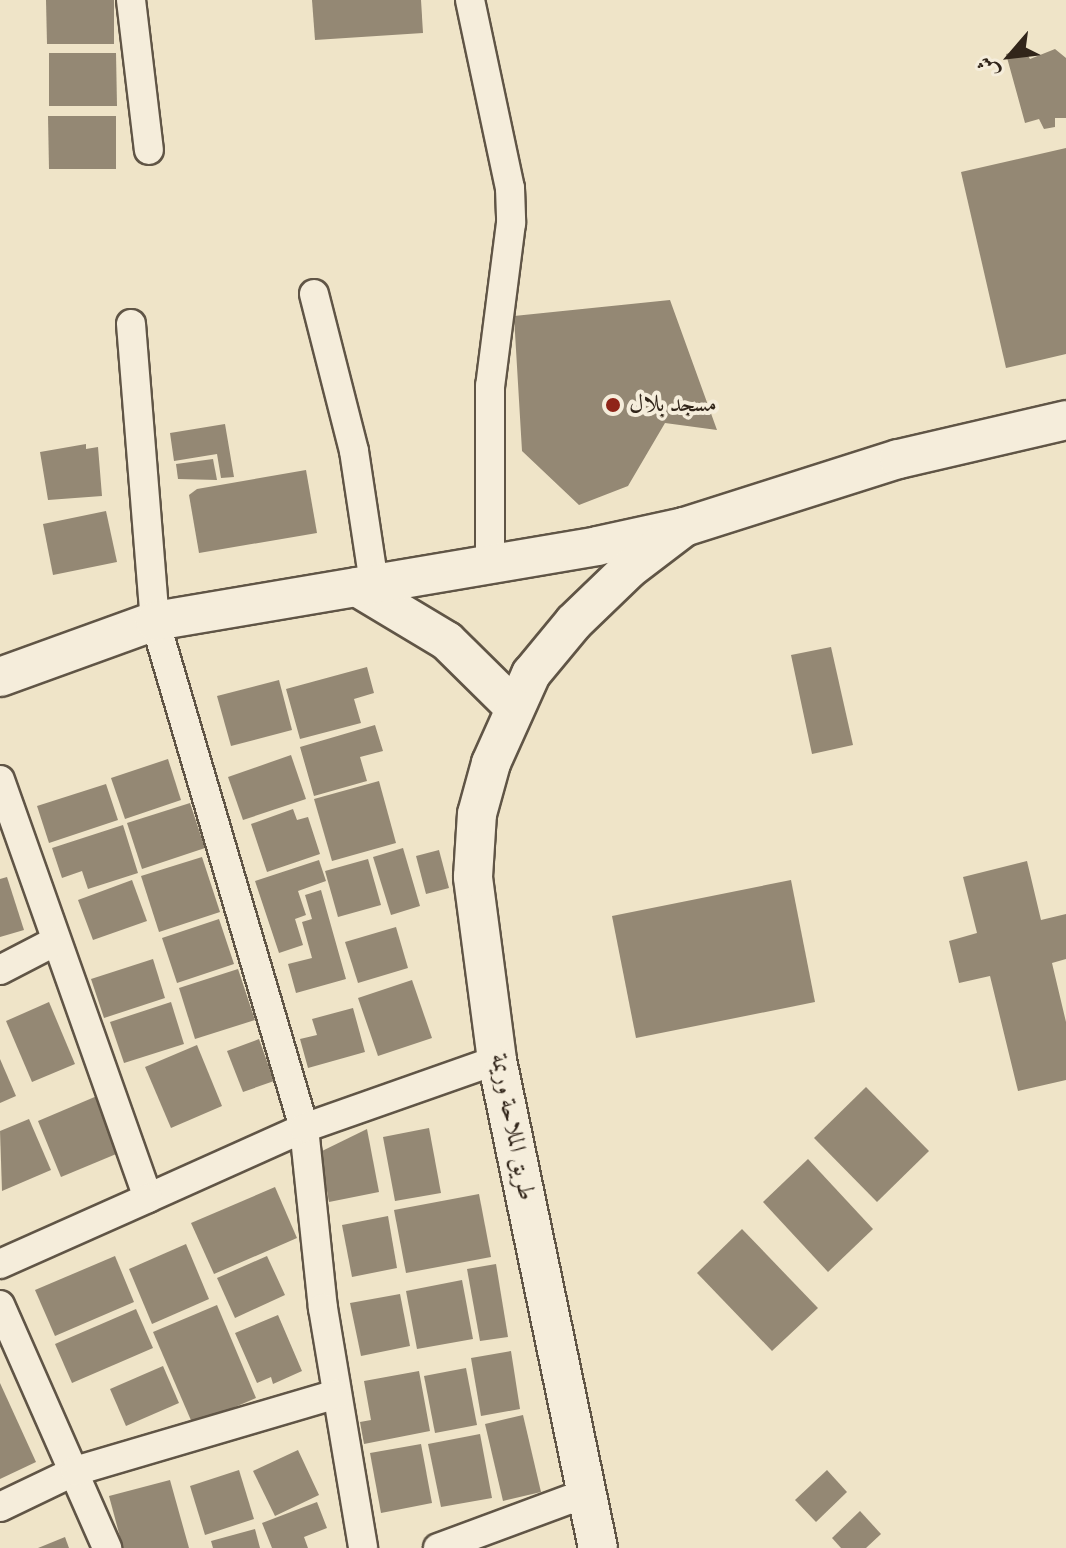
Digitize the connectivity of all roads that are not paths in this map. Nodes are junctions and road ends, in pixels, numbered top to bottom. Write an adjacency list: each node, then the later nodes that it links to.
1 (131, 0): 3 (street)
2 (470, 0): 8 (street)
3 (149, 150)
4 (314, 294): 9 (street)
5 (131, 324): 10 (street)
6 (1066, 420): 7 (street)
7 (684, 527): 8 (street); 12 (street, طريق الملاحة وريمة)
8 (490, 564): 9 (street)
9 (366, 585): 10 (street); 12 (street)
10 (155, 621): 11 (street); 17 (street)
11 (0, 677)
12 (515, 708): 16 (street, طريق الملاحة وريمة)
13 (0, 780): 14 (street)
14 (56, 941): 15 (street); 18 (street)
15 (0, 970)
16 (497, 1060): 17 (street); 23 (street, طريق الملاحة وريمة)
17 (304, 1128): 18 (street); 21 (street)
18 (148, 1198): 19 (street)
19 (0, 1264)
20 (0, 1305): 22 (street)
21 (336, 1394): 22 (street); 26 (street)
22 (75, 1471): 24 (street); 25 (street)
23 (587, 1493): 27 (street); 28 (street, طريق الملاحة وريمة)
24 (0, 1507)
25 (107, 1548)
26 (363, 1548)
27 (438, 1548)
28 (598, 1548)

